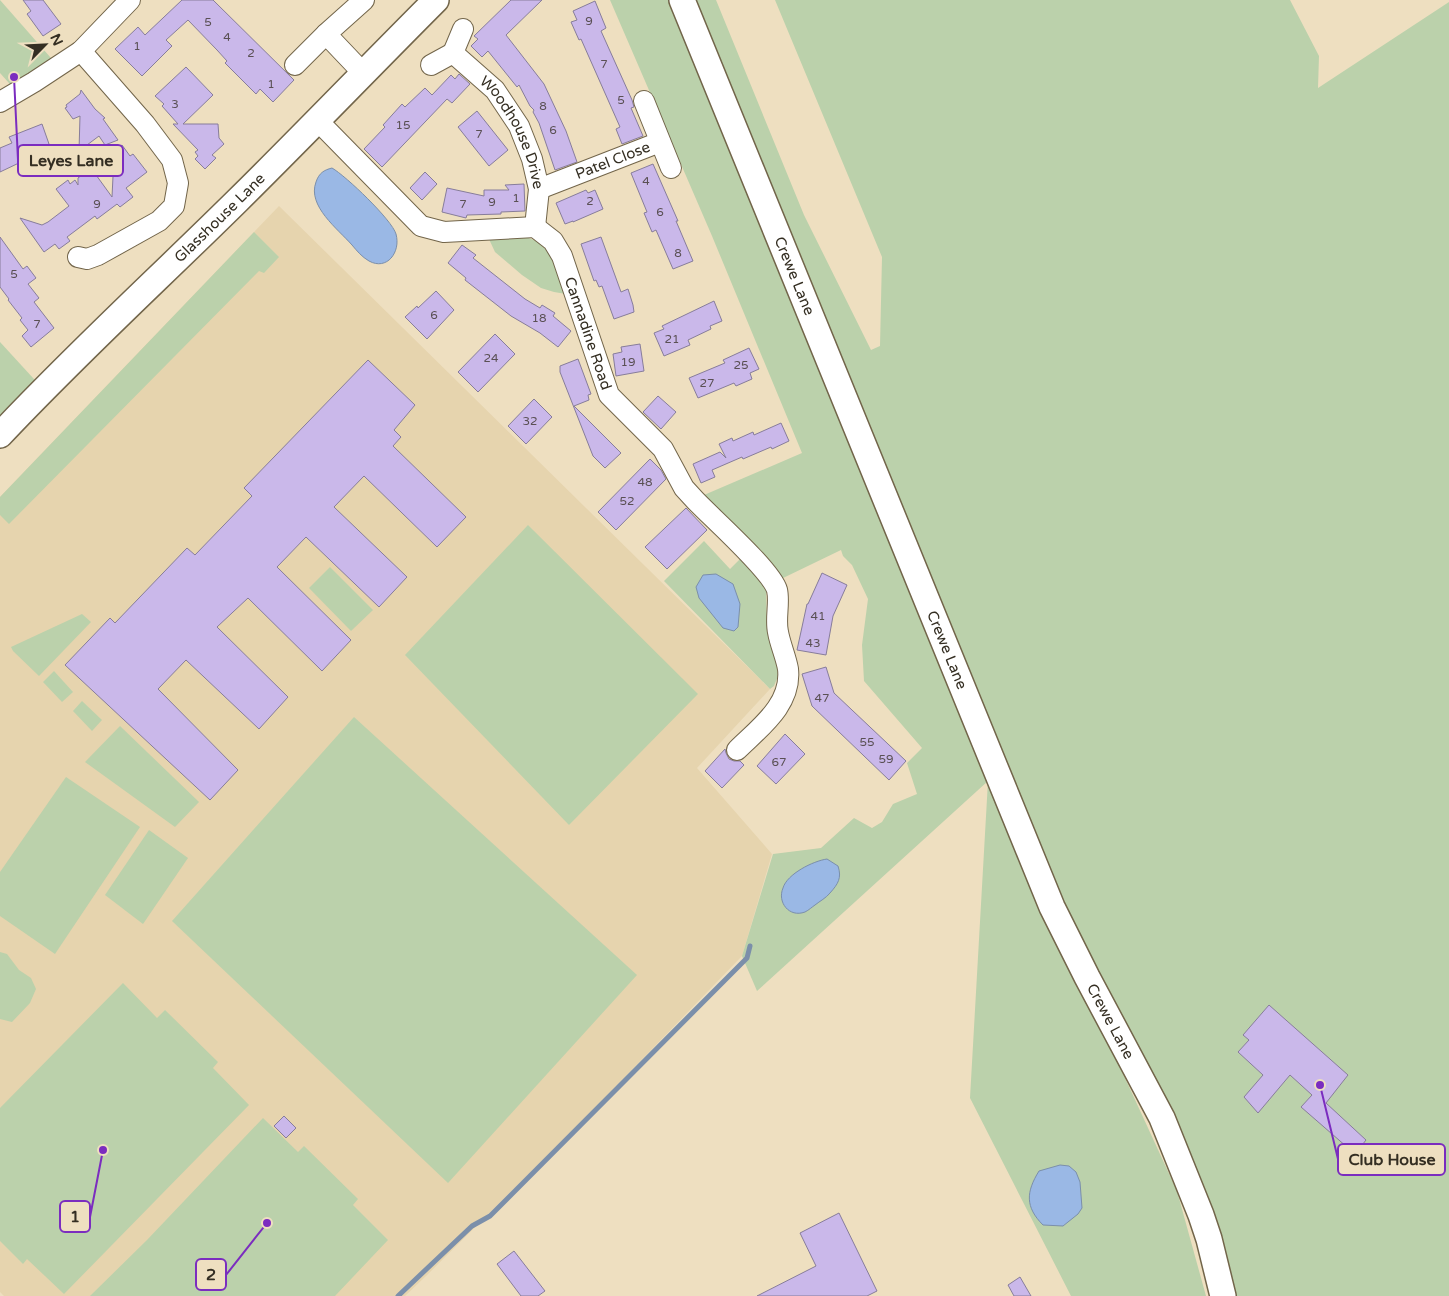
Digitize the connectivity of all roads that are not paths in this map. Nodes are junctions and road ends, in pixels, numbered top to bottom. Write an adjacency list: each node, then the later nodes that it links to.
1 (130, 0): 7 (street)
2 (364, 0): 6 (street)
3 (436, 0): 11 (street, Glasshouse Lane)
4 (682, 0): 22 (street, Crewe Lane)
5 (463, 29): 8 (street)
6 (326, 34): 9 (street); 11 (street)
7 (81, 51): 13 (street); 19 (street)
8 (453, 53): 10 (street); 17 (street, Woodhouse Drive)
9 (295, 65)
10 (430, 65)
11 (363, 73): 14 (street, Glasshouse Lane)
12 (644, 101): 15 (street)
13 (0, 102)
14 (318, 121): 18 (street); 20 (street, Glasshouse Lane)
15 (660, 142): 16 (street, Patel Close); 17 (street, Patel Close)
16 (670, 168)
17 (539, 189): 18 (street, Woodhouse Drive)
18 (535, 227): 21 (street, Cannadine Road)
19 (78, 257)
20 (3, 425)
21 (737, 750)
22 (1223, 1296)

